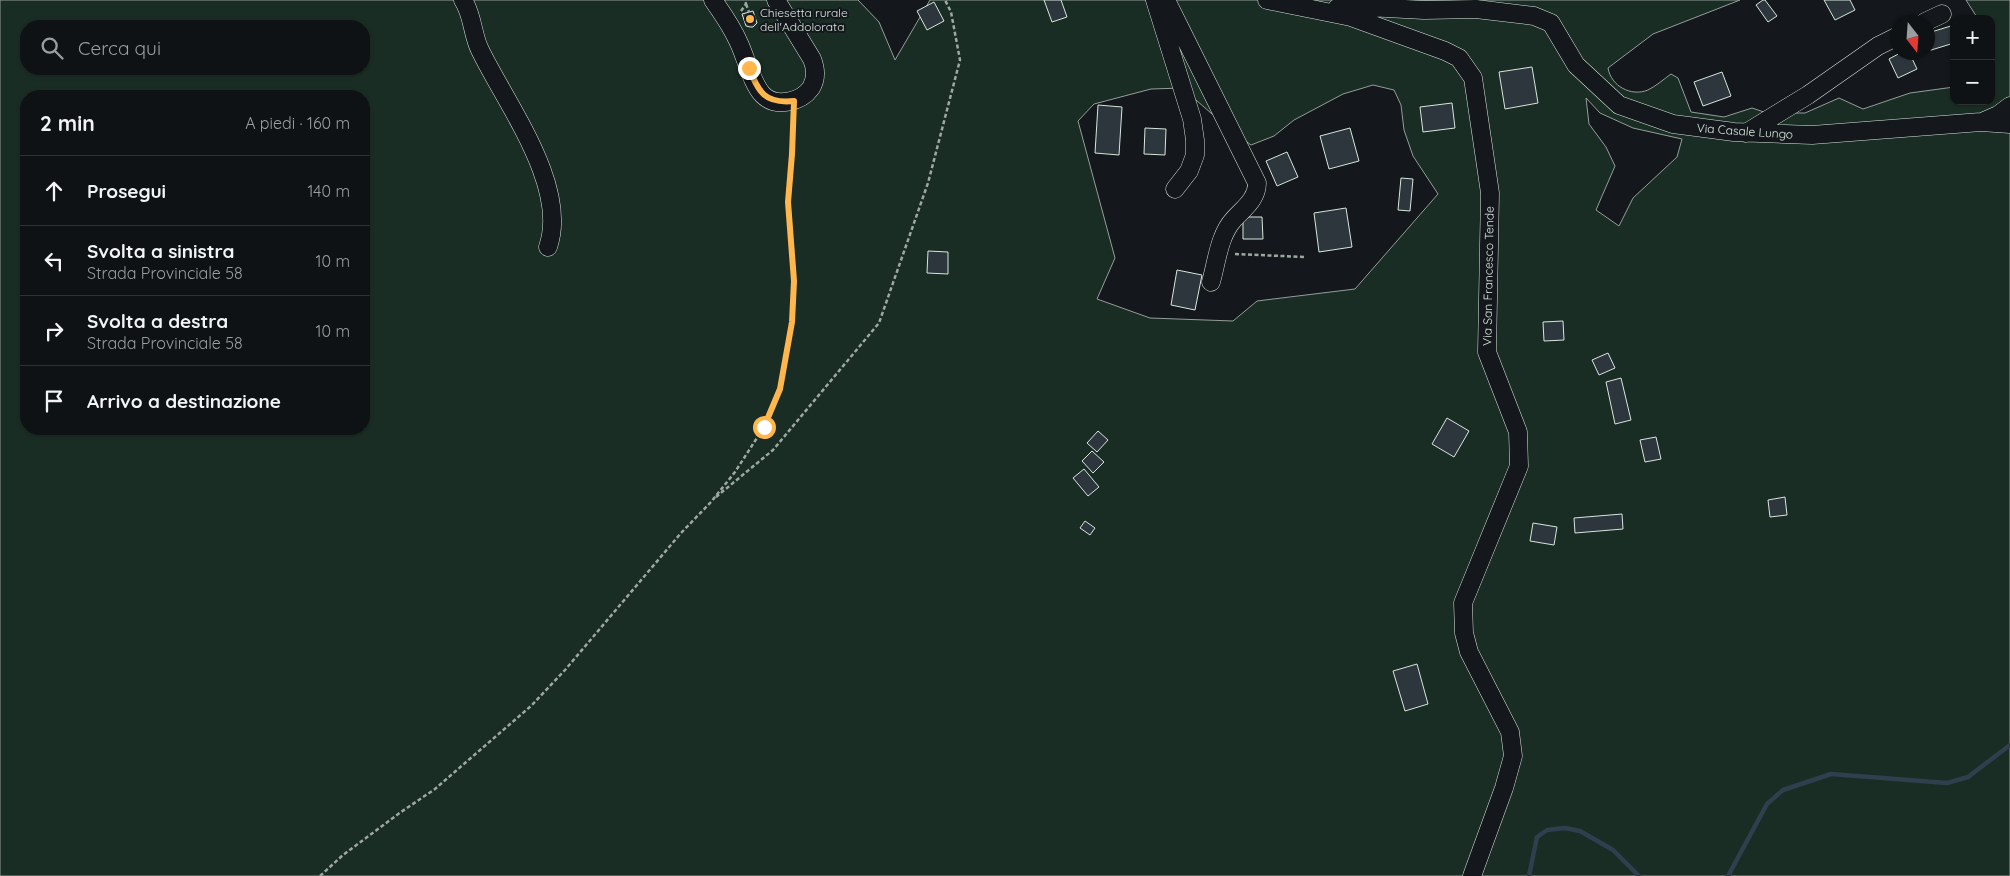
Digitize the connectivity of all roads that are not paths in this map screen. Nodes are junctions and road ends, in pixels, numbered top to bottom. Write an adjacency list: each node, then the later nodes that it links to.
1 (463, 0): 16 (street)
2 (713, 0): 3 (street)
3 (776, 0)
4 (1155, 0): 15 (street)
5 (1166, 0): 17 (street)
6 (1267, 0): 7 (street, Via San Francesco Tende)
7 (1313, 10): 14 (street, Via Casale Lungo); 18 (street, Via San Francesco Tende)
8 (1942, 14): 9 (street)
9 (1935, 17)
10 (1890, 40): 14 (street)
11 (2010, 106): 12 (street, Via Casale Lungo)
12 (1981, 122): 13 (street, Via Casale Lungo); 14 (street, Via Casale Lungo)
13 (2010, 124)
14 (1746, 133)
15 (1174, 190)
16 (548, 247)
17 (1211, 282)
18 (1472, 876)

